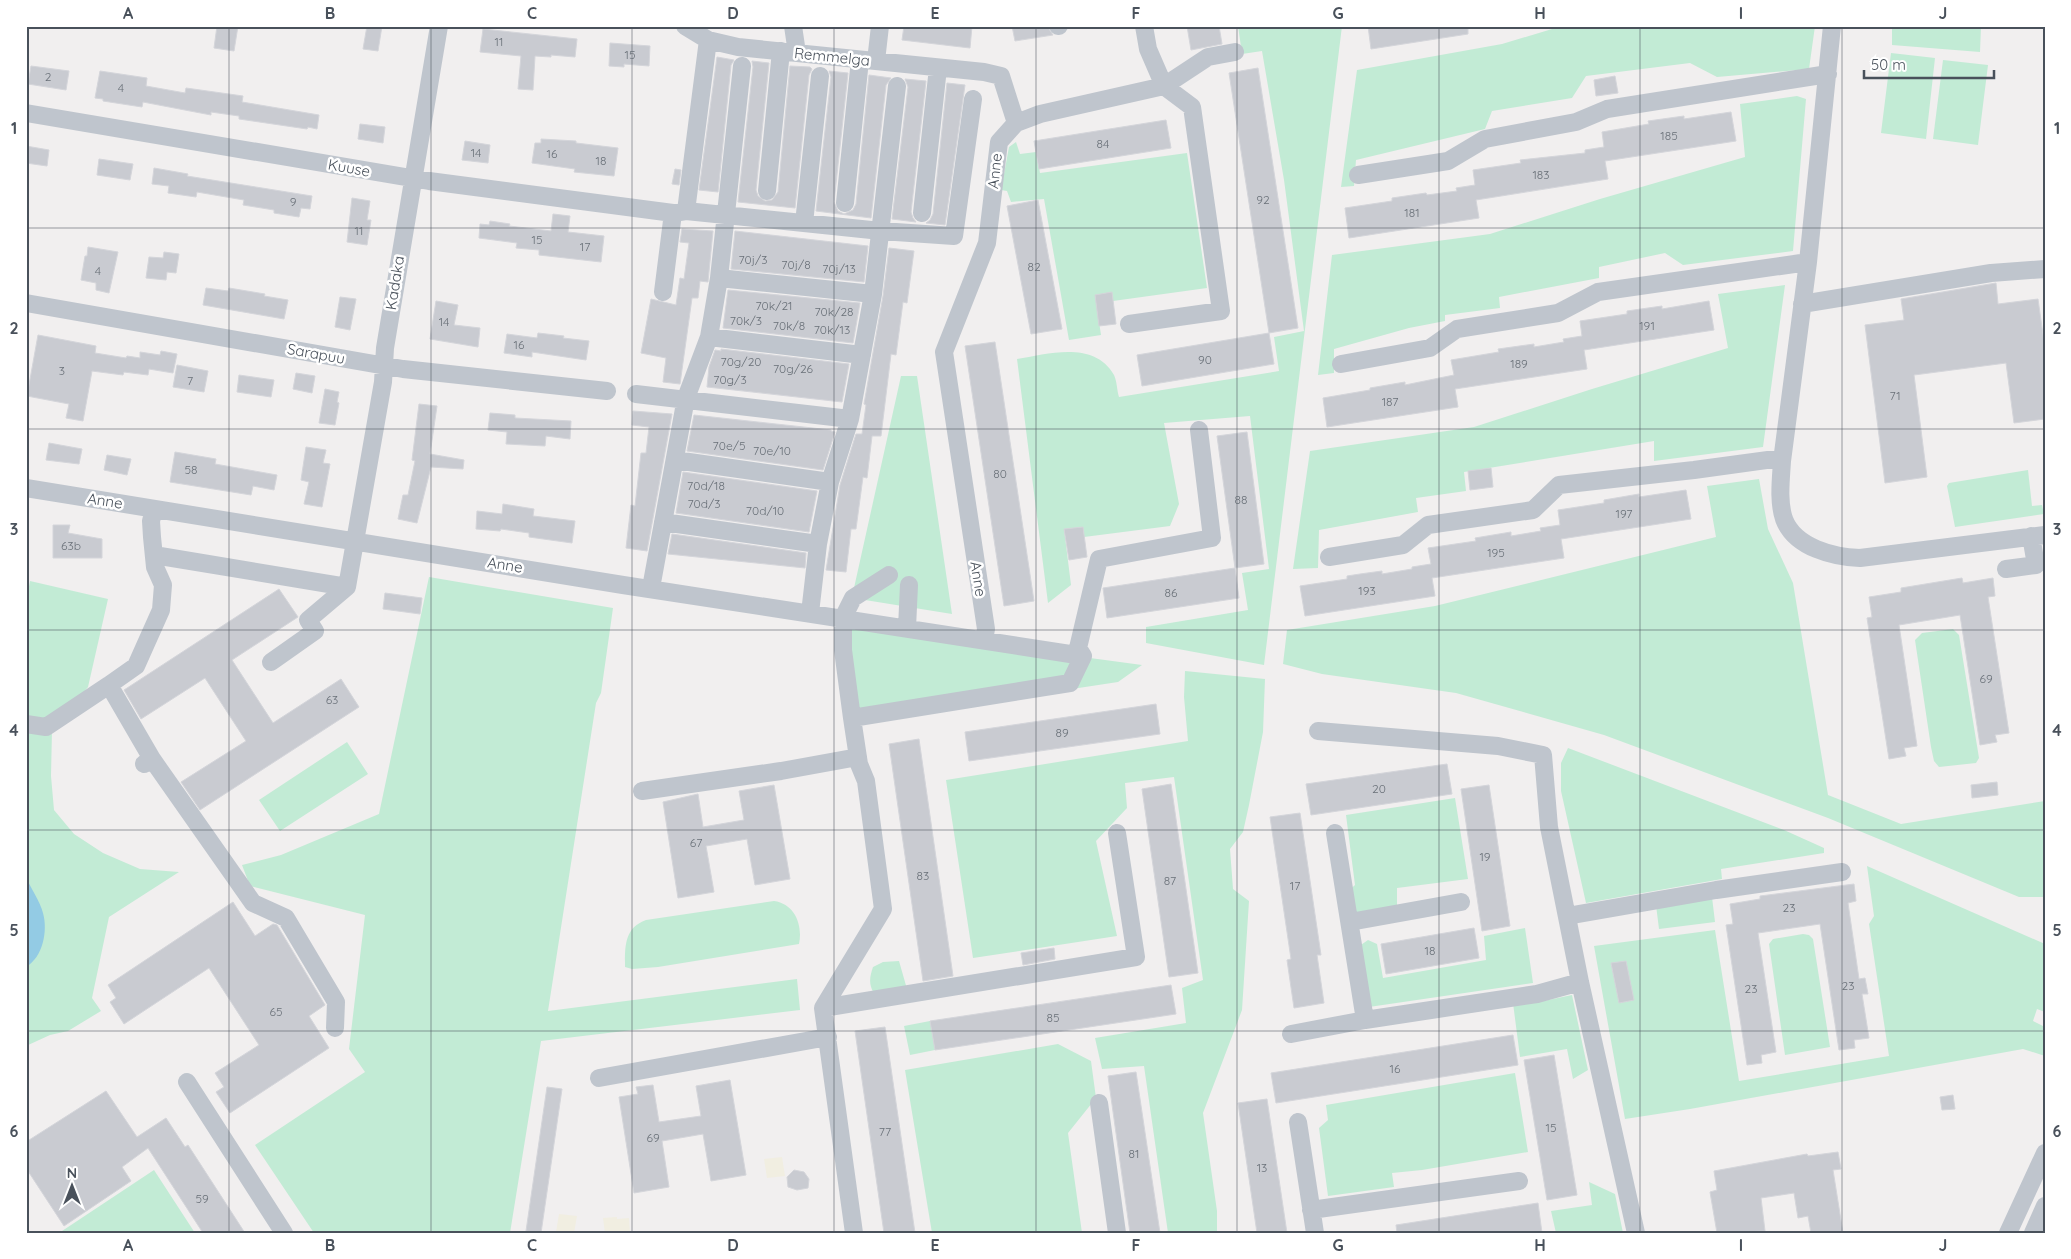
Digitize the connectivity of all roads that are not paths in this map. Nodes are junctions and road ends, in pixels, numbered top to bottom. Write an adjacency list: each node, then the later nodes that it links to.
1 (439, 26): 21 (street, Kadaka)
2 (685, 26): 7 (street, Remmelga)
3 (793, 26): 8 (street)
4 (880, 26): 10 (street)
5 (1144, 26): 16 (street)
6 (1832, 26): 13 (street)
7 (708, 40): 8 (street, Remmelga); 24 (street)
8 (789, 52): 10 (street, Remmelga); 22 (street)
9 (1236, 52): 16 (street, Anne)
10 (868, 60): 12 (street, Remmelga); 23 (street)
11 (742, 66): 26 (street)
12 (938, 68): 19 (street, Remmelga); 25 (street)
13 (1828, 74): 20 (street); 29 (street)
14 (820, 76): 27 (street)
15 (897, 86): 28 (street)
16 (1164, 86): 19 (street, Anne); 36 (street)
17 (973, 99): 28 (street, Kuuse)
18 (26, 113): 21 (street, Kuuse)
19 (1016, 123): 65 (street, Anne)
20 (1358, 174)
21 (413, 179): 24 (street, Kuuse); 40 (street, Kadaka)
22 (767, 191)
23 (845, 203)
24 (679, 212): 26 (street, Kuuse); 32 (street)
25 (922, 213)
26 (724, 214): 27 (street, Kuuse); 31 (street)
27 (804, 223): 28 (street, Kuuse)
28 (882, 231): 33 (street)
29 (1808, 262): 35 (street); 39 (street)
30 (2045, 269): 35 (street)
31 (719, 278): 33 (street); 37 (street)
32 (663, 292)
33 (873, 294): 38 (street)
34 (26, 303): 40 (street, Sarapuu)
35 (1802, 304): 46 (street)
36 (1129, 324)
37 (709, 338): 38 (street); 43 (street)
38 (862, 355): 44 (street)
39 (1341, 364)
40 (384, 366): 41 (street, Sarapuu); 53 (street, Kadaka)
41 (607, 391)
42 (636, 394): 43 (street)
43 (686, 398): 44 (street); 47 (street)
44 (850, 419): 48 (street)
45 (1199, 430): 66 (street)
46 (1782, 458): 52 (street); 56 (street)
47 (675, 460): 48 (street); 51 (street)
48 (830, 482): 54 (street)
49 (26, 488): 50 (street, Anne)
50 (154, 510): 53 (street, Anne); 55 (street)
51 (663, 522): 54 (street); 61 (street)
52 (2038, 535): 57 (street)
53 (355, 541): 60 (street, Kadaka); 61 (street, Anne)
54 (818, 544): 62 (street)
55 (154, 555): 60 (street); 68 (street)
56 (1328, 557)
57 (2006, 569)
58 (889, 575): 63 (street)
59 (909, 585): 64 (street)
60 (347, 587): 67 (street)
61 (651, 588): 62 (street, Anne)
62 (810, 613): 63 (street, Anne)
63 (843, 618): 64 (street, Anne); 69 (street)
64 (907, 628): 65 (street, Anne)
65 (984, 640): 66 (street, Anne)
66 (1083, 656): 69 (street)
67 (271, 662)
68 (110, 685): 70 (street); 83 (street)
69 (852, 718): 72 (street)
70 (26, 724)
71 (1318, 731): 78 (street)
72 (858, 757): 73 (street); 81 (street)
73 (642, 790)
74 (1117, 833): 81 (street)
75 (1335, 833): 79 (street)
76 (1842, 872): 78 (street)
77 (1461, 902): 79 (street)
78 (1567, 916): 80 (street)
79 (1350, 922): 82 (street)
80 (1580, 982): 82 (street); 98 (street)
81 (823, 1008): 85 (street)
82 (1365, 1020): 84 (street)
83 (334, 1028)
84 (1291, 1034)
85 (828, 1037): 86 (street); 95 (street)
86 (599, 1078)
87 (187, 1082): 94 (street)
88 (1099, 1103): 96 (street)
89 (1298, 1122): 93 (street)
90 (2045, 1153): 99 (street)
91 (1519, 1181): 93 (street)
92 (2045, 1206): 100 (street)
93 (1311, 1210): 97 (street)
94 (284, 1233)
95 (854, 1233)
96 (1117, 1233)
97 (1315, 1233)
98 (1636, 1233)
99 (2008, 1233)
100 (2032, 1233)

